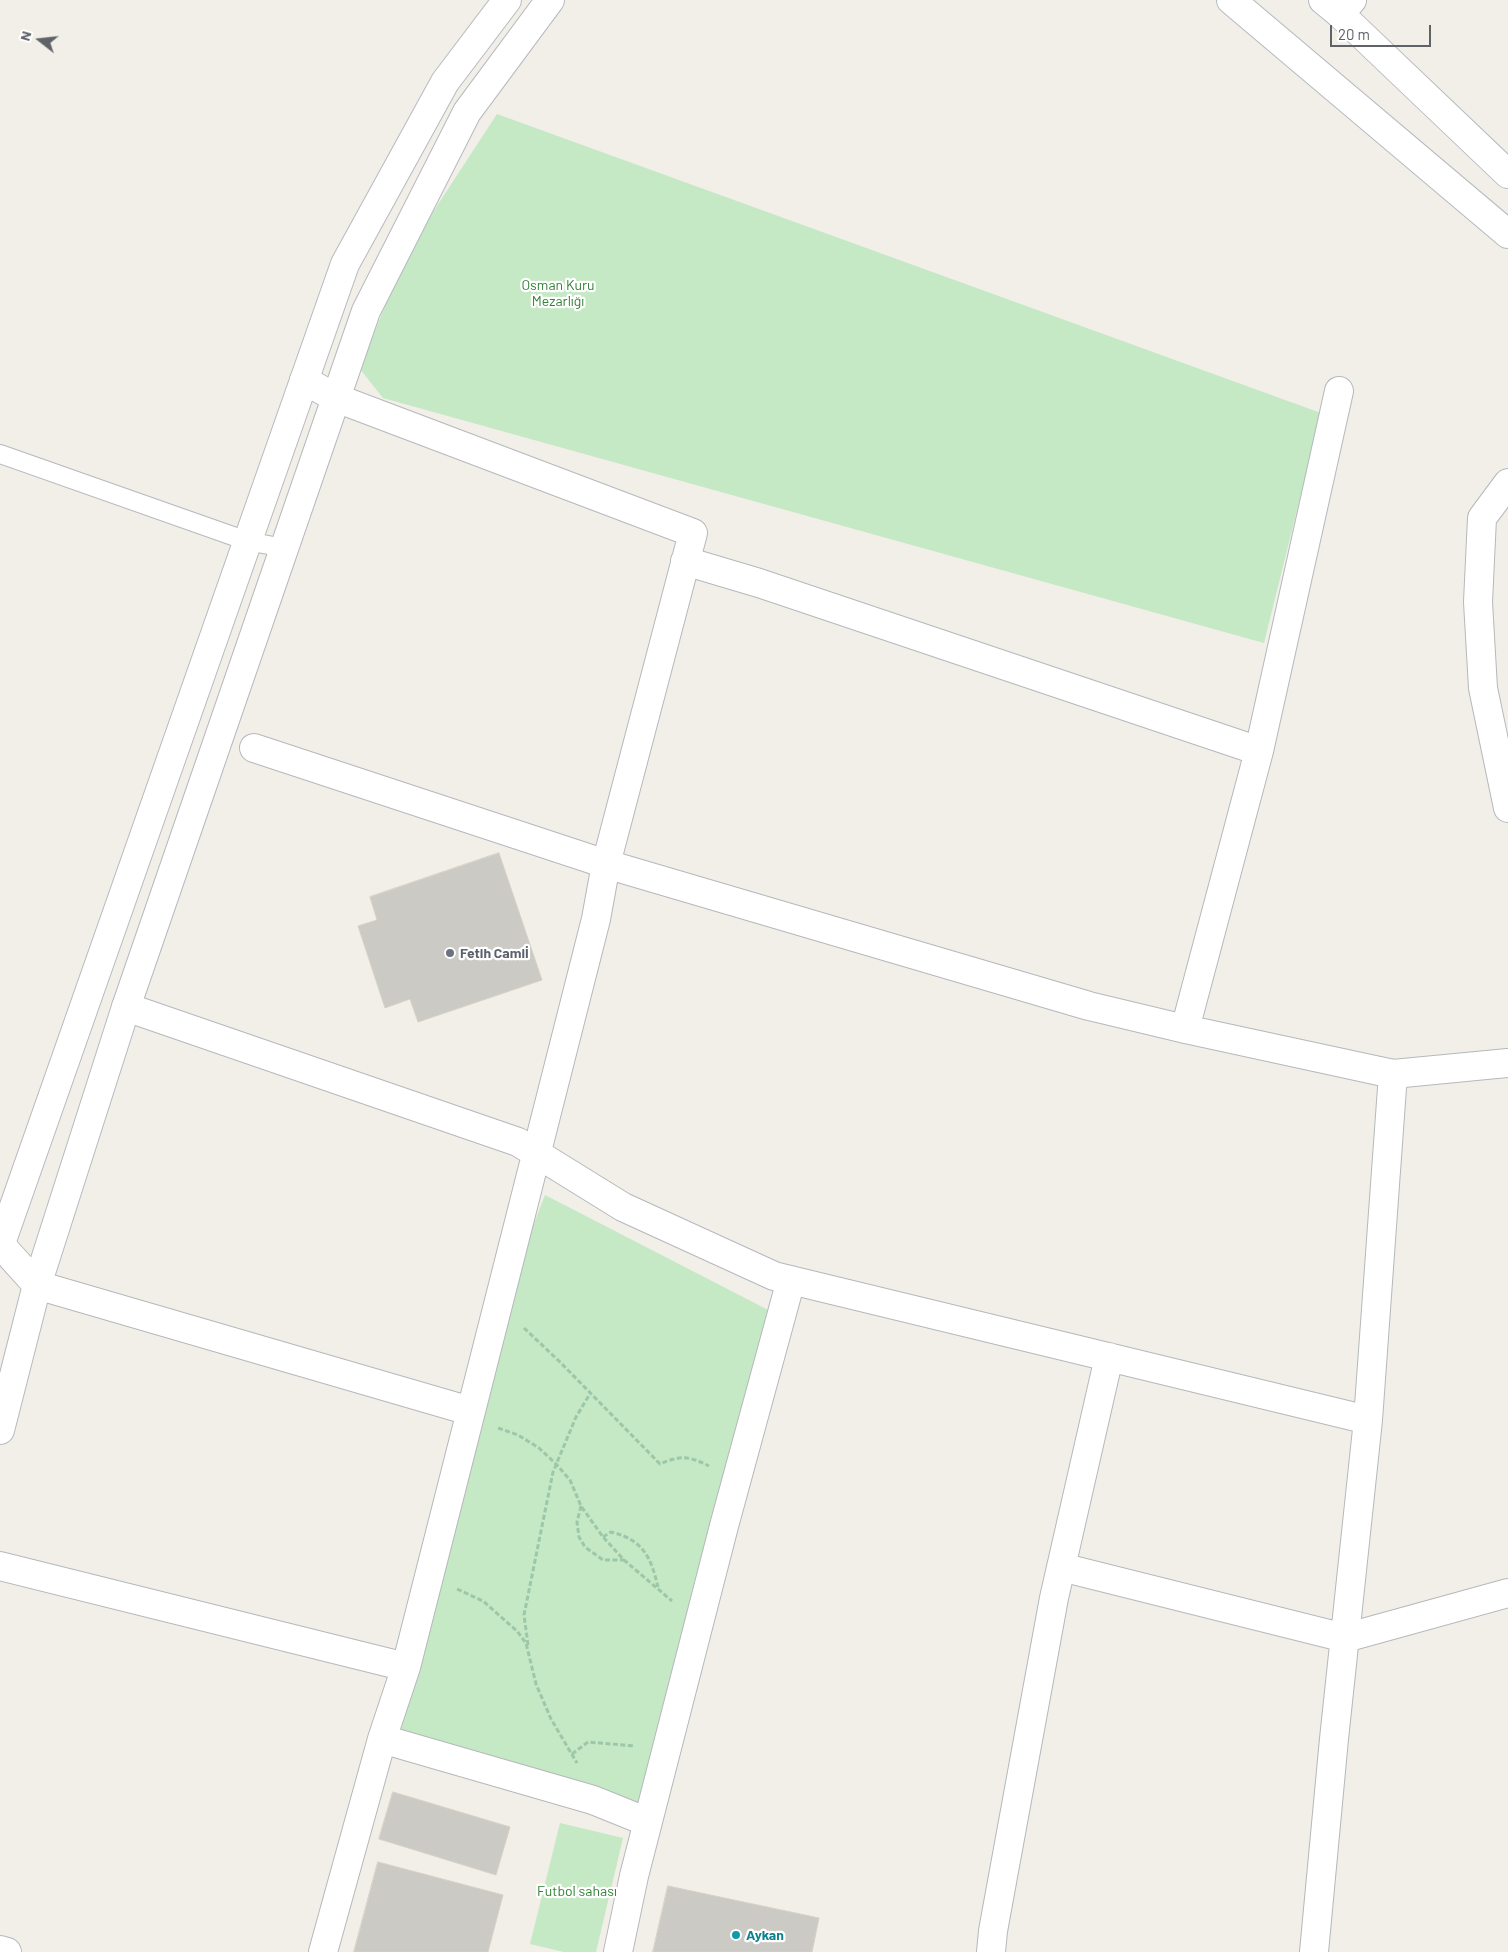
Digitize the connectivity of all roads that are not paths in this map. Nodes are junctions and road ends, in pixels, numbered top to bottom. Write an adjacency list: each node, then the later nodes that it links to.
1 (507, 0): 7 (street)
2 (550, 0): 9 (street)
3 (1231, 0): 6 (street)
4 (1338, 5): 5 (street)
5 (1508, 174)
6 (1508, 234)
7 (304, 380): 9 (street); 12 (street)
8 (1339, 391): 16 (street)
9 (336, 398): 13 (street); 14 (street)
10 (0, 454): 12 (lane)
11 (1508, 483): 17 (street)
12 (247, 541): 13 (lane); 24 (street)
13 (284, 548): 19 (street)
14 (685, 561): 16 (street); 18 (street)
15 (254, 748): 18 (street)
16 (1259, 751): 20 (street)
17 (1508, 808)
18 (606, 864): 20 (street); 23 (street)
19 (126, 1008): 23 (street); 26 (street)
20 (1186, 1029): 22 (street)
21 (1508, 1063): 22 (street)
22 (1393, 1074): 29 (street)
23 (536, 1153): 25 (street); 28 (street)
24 (0, 1244): 26 (street)
25 (791, 1280): 27 (street); 37 (street)
26 (37, 1284): 28 (street); 30 (street)
27 (1109, 1358): 29 (street); 32 (street)
28 (469, 1416): 35 (street)
29 (1368, 1420): 34 (street)
30 (0, 1430)
31 (0, 1566): 35 (street)
32 (1061, 1568): 34 (street); 42 (street)
33 (1508, 1593): 34 (street)
34 (1345, 1638): 43 (street)
35 (406, 1667): 36 (street)
36 (382, 1739): 37 (street); 40 (street)
37 (649, 1816): 41 (street)
38 (0, 1950): 39 (street)
39 (7, 1952)
40 (323, 1952)
41 (618, 1952)
42 (991, 1952)
43 (1314, 1952)

